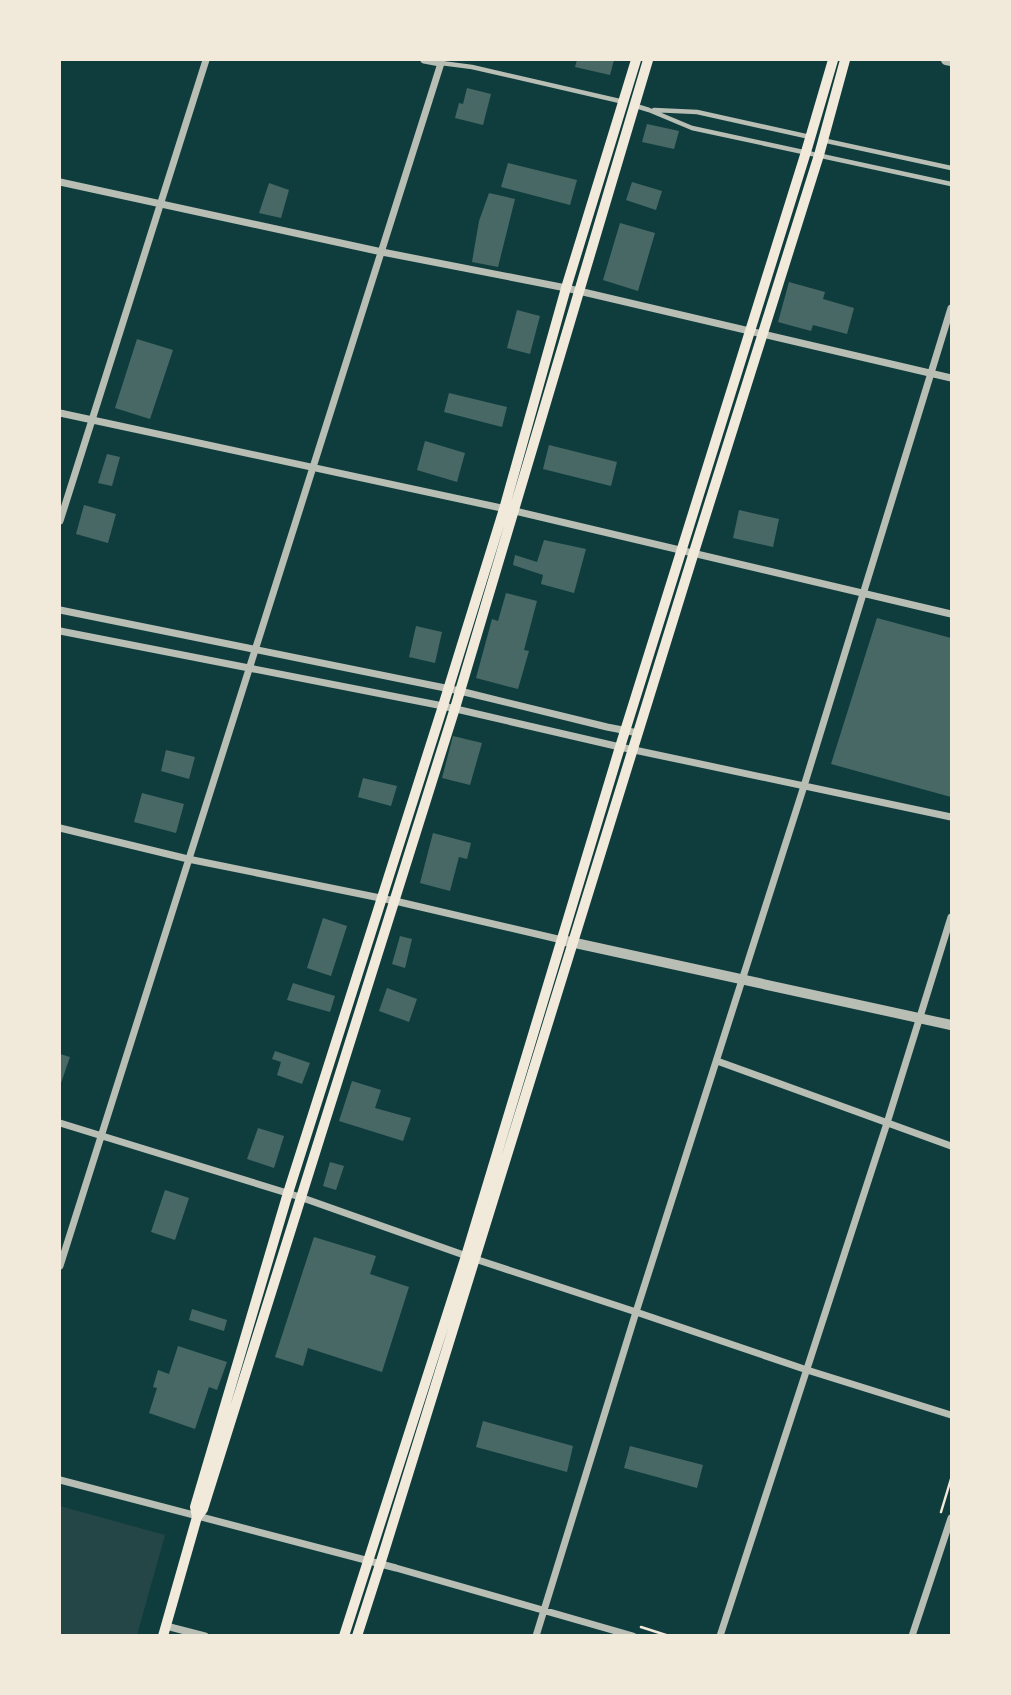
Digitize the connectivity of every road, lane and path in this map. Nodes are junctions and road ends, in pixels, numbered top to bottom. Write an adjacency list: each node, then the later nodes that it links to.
1 (206, 60): 19 (street)
2 (425, 60): 3 (street)
3 (441, 60): 10 (lane); 20 (street)
4 (636, 60): 10 (main road)
5 (648, 60): 10 (main road)
6 (833, 60): 12 (main road)
7 (845, 60): 13 (main road)
8 (946, 60): 9 (street)
9 (951, 61)
10 (628, 104): 11 (lane); 21 (main road); 22 (main road)
11 (649, 110): 12 (lane); 14 (lane)
12 (810, 137): 13 (lane); 14 (main road)
13 (823, 141): 15 (main road); 16 (lane)
14 (806, 152): 15 (lane); 24 (main road)
15 (819, 155): 18 (lane); 25 (main road)
16 (951, 168)
17 (60, 182): 19 (street)
18 (951, 184)
19 (160, 203): 20 (street); 29 (street)
20 (382, 252): 21 (street); 30 (street)
21 (566, 288): 22 (street); 31 (main road)
22 (579, 291): 24 (street); 31 (main road)
23 (951, 308): 26 (street)
24 (750, 331): 25 (street); 33 (main road)
25 (762, 334): 26 (street); 33 (main road)
26 (931, 373): 27 (street); 34 (street)
27 (951, 378)
28 (60, 413): 29 (street)
29 (91, 421): 30 (street); 32 (street)
30 (313, 467): 31 (street); 38 (street)
31 (509, 510): 33 (street); 40 (main road); 41 (main road)
32 (60, 521)
33 (688, 551): 34 (street); 44 (main road)
34 (863, 594): 36 (street); 47 (street)
35 (60, 610): 38 (street)
36 (951, 614)
37 (60, 631): 39 (street)
38 (255, 650): 39 (street); 40 (street)
39 (250, 668): 42 (street); 50 (street)
40 (448, 689): 41 (street); 42 (main road)
41 (460, 691): 43 (main road); 44 (street)
42 (443, 706): 43 (street); 51 (main road)
43 (455, 708): 45 (street); 52 (main road)
44 (633, 732): 45 (main road); 46 (main road)
45 (620, 747): 46 (street); 54 (main road)
46 (633, 749): 47 (street); 54 (main road)
47 (804, 786): 48 (street); 55 (street)
48 (951, 817)
49 (60, 828): 50 (street)
50 (188, 859): 51 (street); 61 (street)
51 (382, 899): 52 (street); 63 (main road)
52 (395, 901): 54 (street); 64 (main road)
53 (951, 917): 56 (street)
54 (568, 941): 55 (street); 65 (main road)
55 (743, 980): 56 (street); 58 (street)
56 (919, 1018): 57 (street); 60 (street)
57 (951, 1025)
58 (717, 1061): 60 (street); 67 (street)
59 (60, 1123): 61 (street)
60 (887, 1123): 62 (street); 68 (street)
61 (101, 1136): 63 (street); 66 (street)
62 (951, 1146)
63 (288, 1193): 64 (street); 71 (main road)
64 (300, 1197): 65 (street); 71 (main road)
65 (470, 1258): 67 (street); 73 (main road)
66 (60, 1266)
67 (636, 1312): 68 (street); 74 (street)
68 (807, 1370): 69 (street); 81 (street)
69 (951, 1415)
70 (60, 1480): 71 (street)
71 (197, 1517): 73 (street); 75 (main road)
72 (951, 1518): 82 (street)
73 (374, 1563): 74 (street); 77 (main road); 78 (main road)
74 (544, 1611): 79 (street); 80 (street)
75 (164, 1631): 76 (street)
76 (205, 1636)
77 (344, 1636)
78 (356, 1636)
79 (536, 1636)
80 (633, 1636)
81 (720, 1636)
82 (912, 1636)

